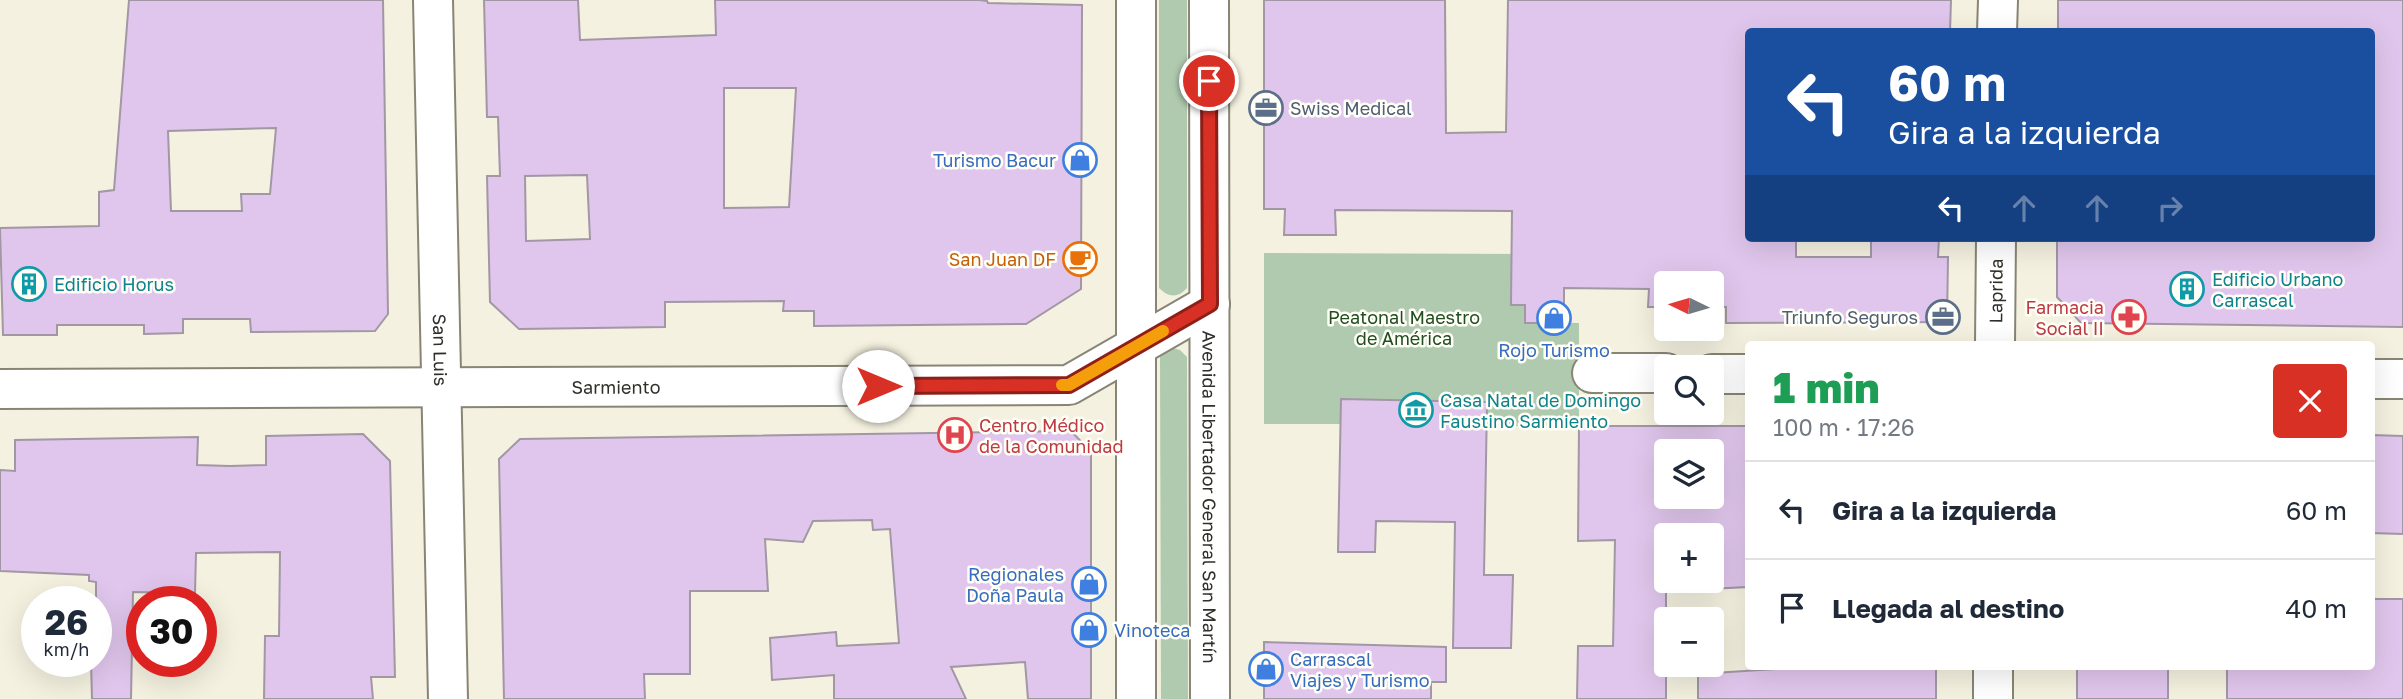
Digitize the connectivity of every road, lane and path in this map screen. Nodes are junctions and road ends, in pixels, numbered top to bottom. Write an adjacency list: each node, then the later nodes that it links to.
1 (433, 0): 16 (street, San Luis)
2 (1136, 0): 9 (street)
3 (1209, 0): 7 (street, Avenida Libertador General San Martín)
4 (1998, 0): 5 (street)
5 (1997, 28)
6 (1996, 242): 8 (street, Laprida)
7 (1210, 304): 9 (street, Sarmiento); 21 (street, Avenida Libertador General San Martín)
8 (1995, 341)
9 (1137, 346): 16 (street, Sarmiento); 20 (street)
10 (1592, 373): 11 (street)
11 (1654, 373)
12 (1724, 374): 13 (street)
13 (1745, 374)
14 (2375, 379): 15 (street)
15 (2403, 379)
16 (440, 388): 17 (street, Sarmiento); 19 (street, San Luis)
17 (0, 390)
18 (1993, 670): 22 (street)
19 (447, 699)
20 (1136, 699)
21 (1210, 699)
22 (1993, 699)

